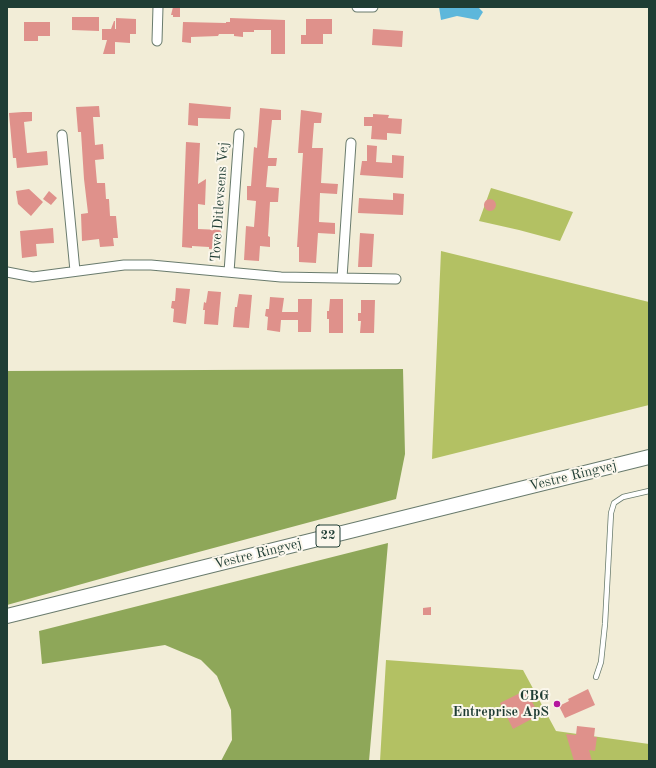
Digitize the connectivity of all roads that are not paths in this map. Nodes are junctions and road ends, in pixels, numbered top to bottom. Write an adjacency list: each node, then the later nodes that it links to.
1 (158, 7): 4 (street)
2 (357, 7): 3 (street)
3 (373, 7)
4 (158, 41)
5 (239, 134): 10 (street, Tove Ditlevsens Vej)
6 (62, 135): 8 (street)
7 (352, 143): 11 (street)
8 (75, 271): 9 (street, Tove Ditlevsens Vej); 10 (street, Tove Ditlevsens Vej)
9 (7, 272)
10 (229, 272): 11 (street, Tove Ditlevsens Vej)
11 (342, 278): 12 (street, Tove Ditlevsens Vej)
12 (396, 279)
13 (649, 457): 15 (main road, Vestre Ringvej / 22)
14 (649, 491): 16 (lane)
15 (7, 616)
16 (596, 677)

